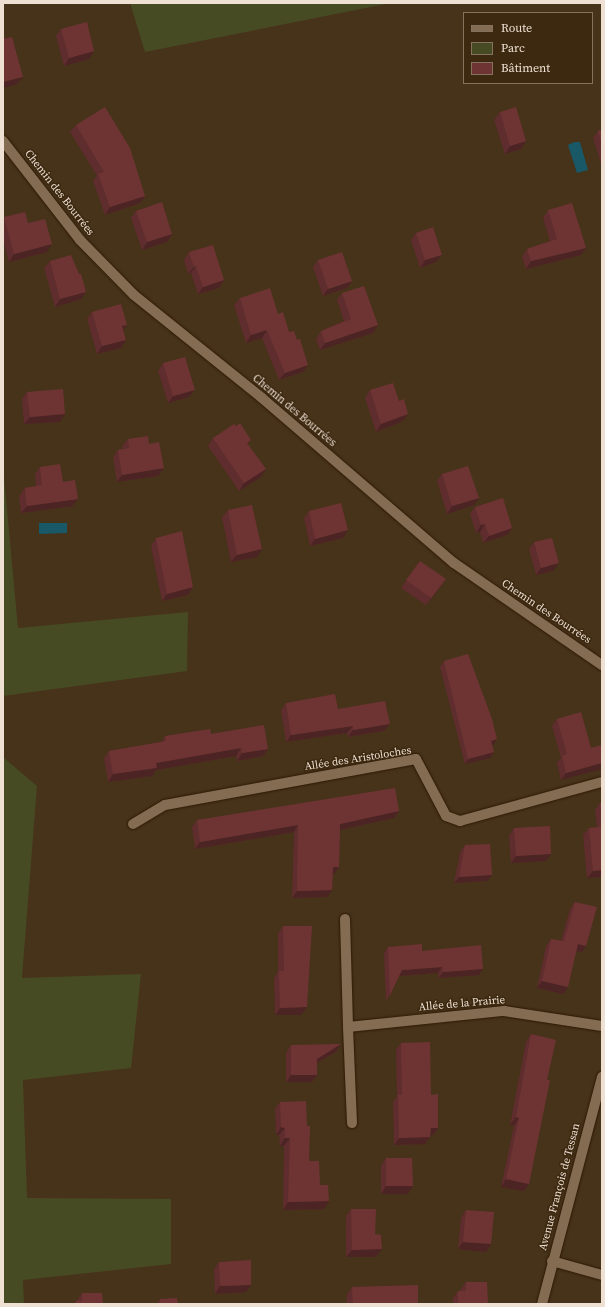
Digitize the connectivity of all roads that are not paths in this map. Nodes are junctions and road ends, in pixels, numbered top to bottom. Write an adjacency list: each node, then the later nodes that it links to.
1 (3, 141): 2 (street, Chemin des Bourrées)
2 (602, 665)
3 (602, 782): 4 (street, Allée des Aristoloches)
4 (133, 824)
5 (345, 919): 7 (street)
6 (602, 1026): 7 (street, Allée de la Prairie)
7 (348, 1027): 9 (street)
8 (602, 1077): 10 (street, Avenue François de Tessan)
9 (352, 1122)
10 (552, 1261): 11 (street); 12 (street, Avenue François de Tessan)
11 (602, 1275)
12 (542, 1304)

